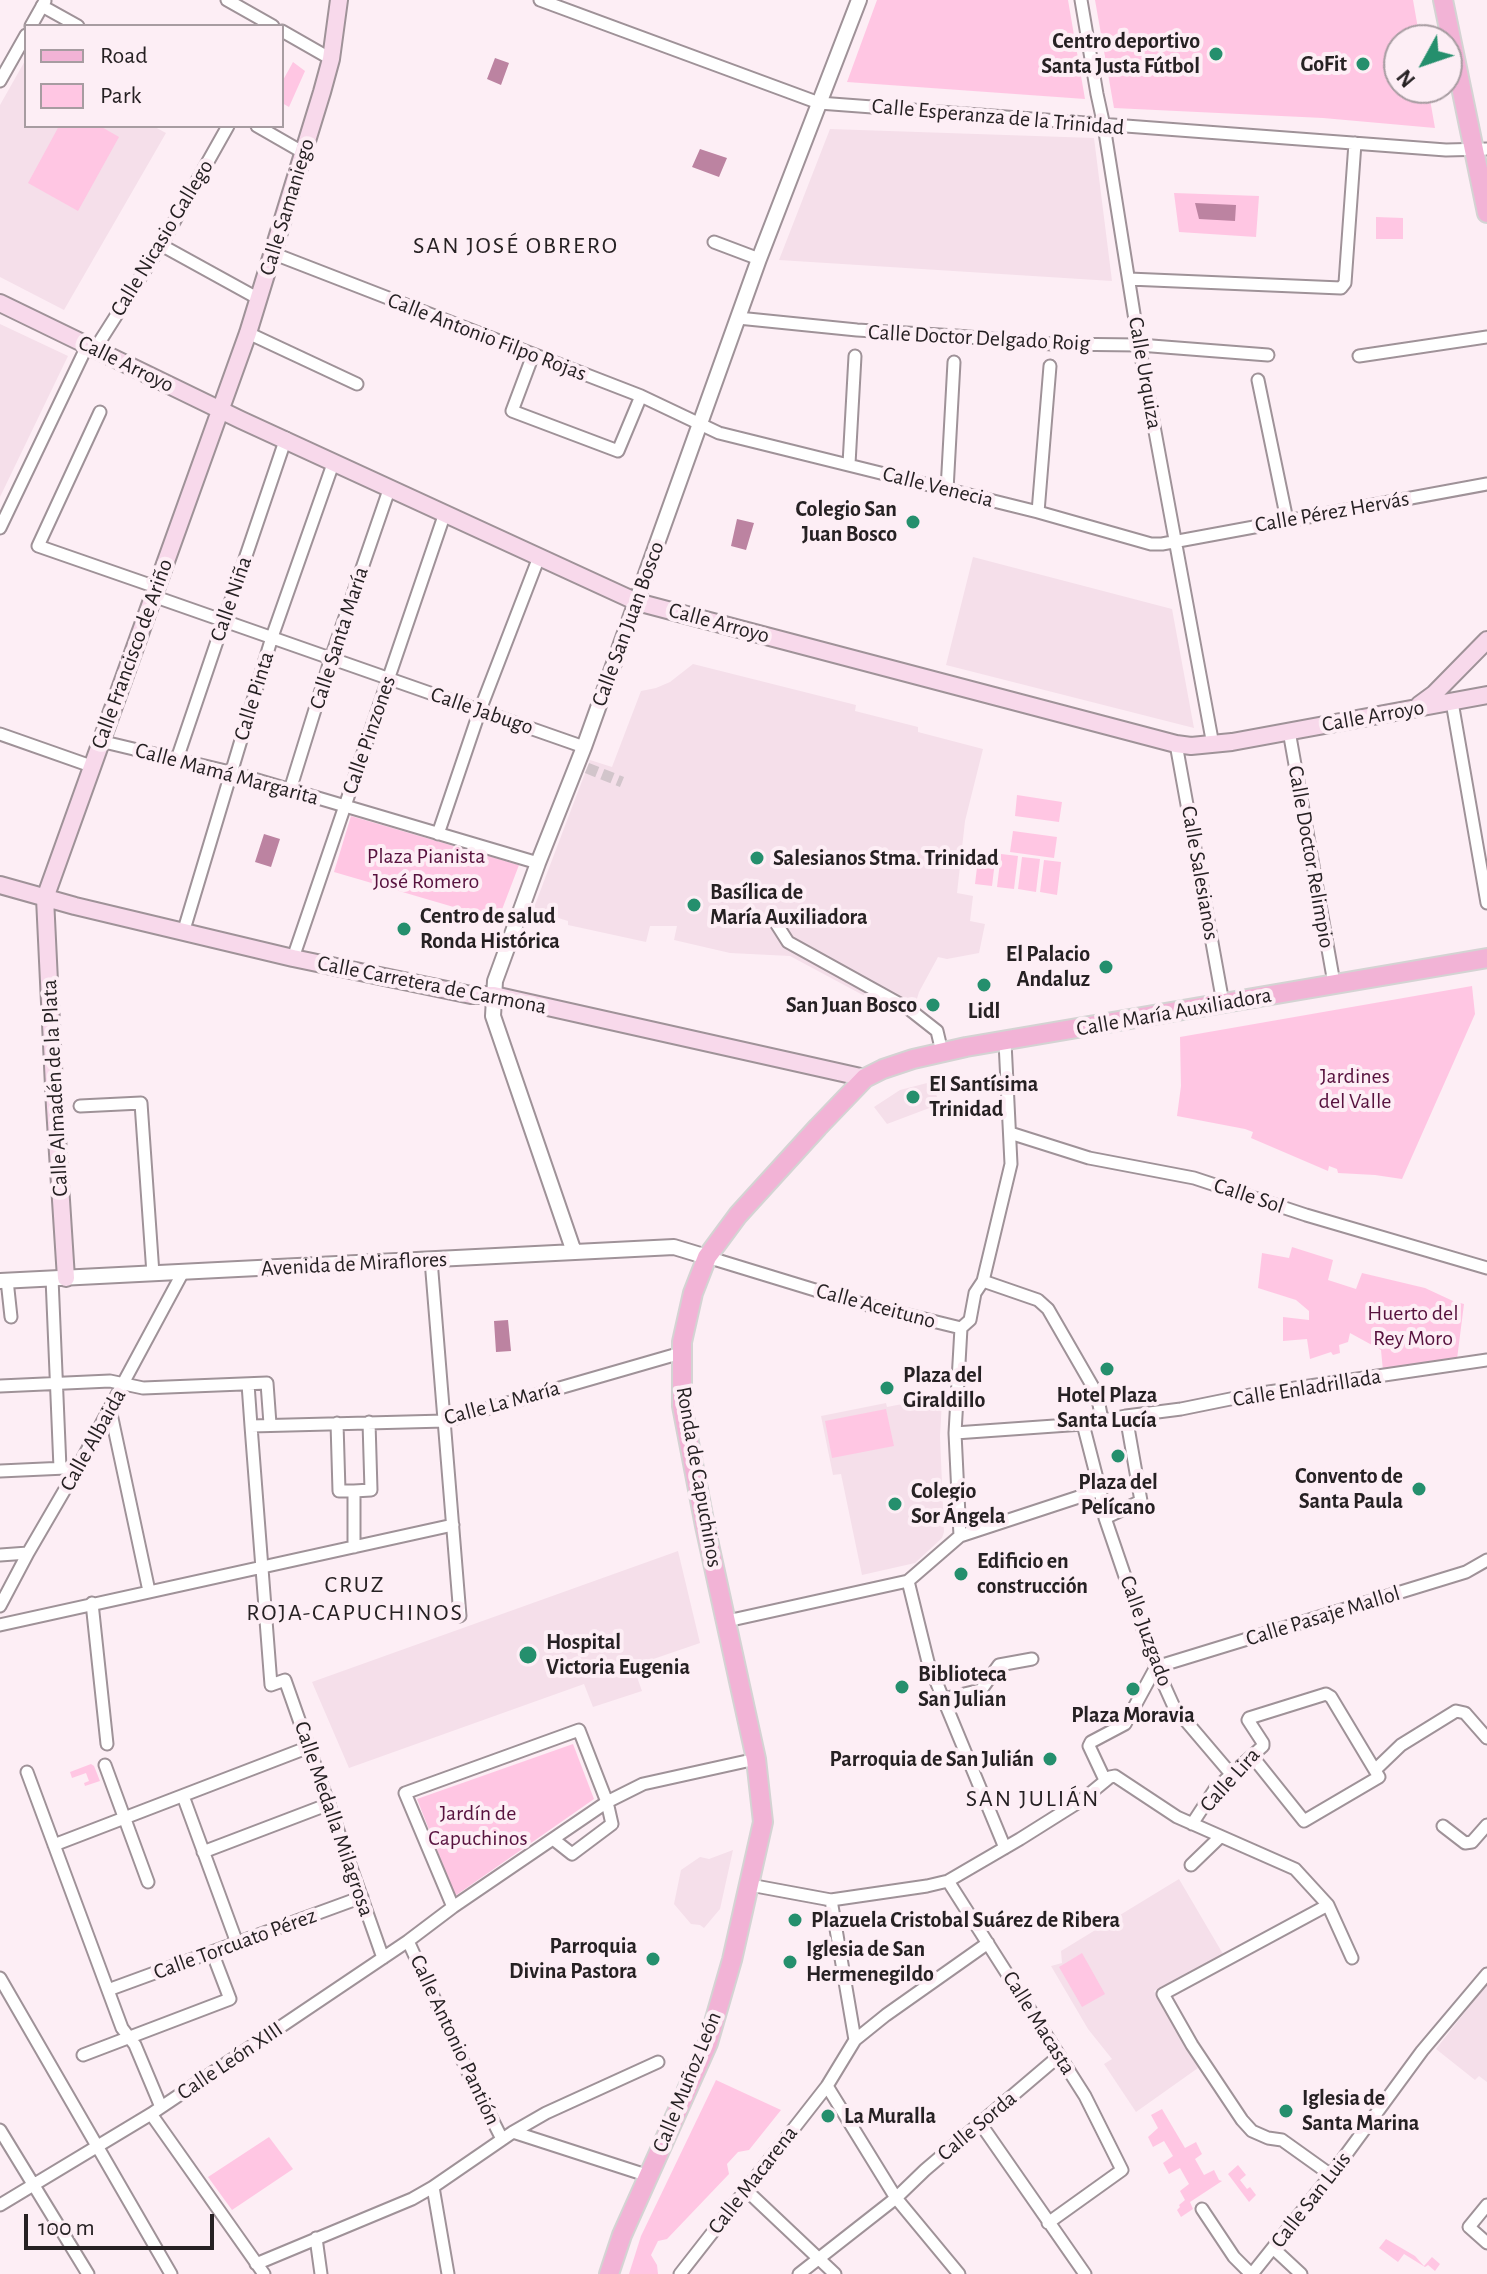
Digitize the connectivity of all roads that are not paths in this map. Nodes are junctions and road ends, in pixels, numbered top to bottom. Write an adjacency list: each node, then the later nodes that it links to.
1 (227, 0): 10 (street)
2 (339, 0): 13 (main road, Calle Samaniego)
3 (540, 0): 15 (street, Calle Esperanza de la Trinidad)
4 (859, 0): 15 (street, Calle San Juan Bosco)
5 (1081, 0): 16 (street, Calle Urquiza)
6 (1443, 0): 20 (main road)
7 (44, 3): 8 (street); 9 (street)
8 (32, 24)
9 (75, 24)
10 (269, 24)
11 (284, 32): 13 (street)
12 (24, 39): 14 (street)
13 (331, 59): 21 (main road, Calle Samaniego)
14 (0, 81)
15 (819, 103): 16 (street, Calle Esperanza de la Trinidad); 26 (street, Calle San Juan Bosco)
16 (1104, 126): 19 (street, Calle Esperanza de la Trinidad); 27 (street, Calle Urquiza)
17 (227, 128): 24 (street, Calle Nicasio Gallego)
18 (260, 128): 21 (street)
19 (1355, 143): 20 (street, Calle Esperanza de la Trinidad); 27 (street)
20 (1480, 149): 22 (main road)
21 (304, 153): 25 (main road, Calle Samaniego)
22 (1487, 213)
23 (714, 242): 26 (street)
24 (161, 245): 28 (street); 34 (street, Calle Nicasio Gallego)
25 (272, 253): 28 (main road, Calle Samaniego); 35 (street, Calle Antonio Filpo Rojas)
26 (759, 259): 30 (street, Calle San Juan Bosco)
27 (1129, 279): 33 (street, Calle Urquiza)
28 (259, 299): 31 (main road, Calle Samaniego)
29 (0, 303): 34 (main road, Calle Arroyo)
30 (738, 318): 33 (street, Calle Doctor Delgado Roig); 46 (street, Calle San Juan Bosco)
31 (248, 333): 42 (street); 44 (main road, Calle Samaniego)
32 (1487, 337): 38 (street)
33 (1139, 345): 36 (street, Calle Doctor Delgado Roig); 58 (street, Calle Urquiza)
34 (91, 348): 44 (main road, Calle Arroyo); 55 (street, Calle Nicasio Gallego)
35 (533, 355): 43 (street, Calle Antonio Filpo Rojas); 43 (street)
36 (1268, 355)
37 (855, 356): 49 (street)
38 (1359, 356)
39 (954, 362): 52 (street)
40 (1050, 366): 53 (street)
41 (1258, 380): 56 (street)
42 (357, 384)
43 (641, 396): 46 (street, Calle Antonio Filpo Rojas)
44 (220, 410): 47 (main road, Calle Arroyo); 60 (main road, Calle Francisco de Ariño)
45 (100, 412): 60 (street, Calle Jabugo)
46 (700, 423): 49 (street, Calle Venecia); 61 (street, Calle San Juan Bosco)
47 (286, 438): 48 (main road, Calle Arroyo); 62 (street, Calle Niña)
48 (334, 461): 51 (main road, Calle Arroyo); 63 (street, Calle Pinta)
49 (849, 464): 52 (street, Calle Venecia)
50 (1487, 484): 56 (street, Calle Pérez Hervás)
51 (390, 487): 54 (main road, Calle Arroyo); 65 (street, Calle Santa María)
52 (947, 490): 53 (street, Calle Venecia)
53 (1038, 512): 58 (street, Calle Venecia)
54 (445, 513): 59 (main road, Calle Arroyo); 67 (street, Calle Pinzones)
55 (3, 514): 57 (street, Calle Nicasio Gallego)
56 (1287, 520): 58 (street, Calle Pérez Hervás)
57 (0, 528)
58 (1176, 541): 76 (street, Calle Urquiza)
59 (539, 557): 61 (main road, Calle Arroyo); 70 (street)
60 (154, 591): 62 (street, Calle Jabugo); 74 (main road, Calle Francisco de Ariño)
61 (637, 602): 75 (main road, Calle Arroyo); 77 (street, Calle San Juan Bosco)
62 (223, 620): 63 (street, Calle Jabugo); 78 (street, Calle Niña)
63 (272, 637): 65 (street, Calle Jabugo); 80 (street, Calle Pinta)
64 (1487, 640): 66 (main road)
65 (331, 658): 67 (street, Calle Jabugo); 81 (street, Calle Santa María)
66 (1459, 669): 69 (street); 71 (main road)
67 (388, 678): 70 (street, Calle Jabugo); 82 (street, Calle Pinzones)
68 (1487, 695): 69 (main road, Calle Arroyo)
69 (1459, 701): 71 (main road, Calle Arroyo); 87 (street)
70 (480, 710): 77 (street, Calle Jabugo); 83 (street)
71 (1409, 710): 72 (main road, Calle Arroyo)
72 (1289, 731): 76 (main road, Calle Arroyo); 92 (street, Calle Doctor Relimpio)
73 (0, 734): 79 (street)
74 (100, 741): 78 (street, Calle Mamá Margarita); 79 (main road, Calle Francisco de Ariño)
75 (1176, 744): 76 (main road, Calle Arroyo); 94 (street, Calle Salesianos)
76 (1213, 745)
77 (584, 747): 84 (street, Calle San Juan Bosco)
78 (177, 759): 80 (street, Calle Mamá Margarita)
79 (91, 766): 86 (main road, Calle Francisco de Ariño)
80 (230, 772): 81 (street, Calle Mamá Margarita); 89 (street, Calle Pinta)
81 (290, 790): 82 (street, Calle Mamá Margarita)
82 (345, 806): 83 (street, Calle Mamá Margarita); 90 (street, Calle Pinzones)
83 (438, 834): 84 (street, Calle Mamá Margarita)
84 (538, 863): 93 (street, Calle San Juan Bosco)
85 (0, 885): 86 (main road, Calle Carretera de Carmona)
86 (45, 898): 89 (main road, Calle Carretera de Carmona); 106 (main road, Calle Almadén de la Plata)
87 (1487, 903)
88 (774, 920): 96 (street)
89 (183, 933): 90 (main road, Calle Carretera de Carmona)
90 (293, 958): 93 (main road, Calle Carretera de Carmona)
91 (1487, 958): 92 (main road, Calle María Auxiliadora)
92 (1334, 983): 94 (main road, Calle María Auxiliadora)
93 (494, 995): 97 (main road, Calle Carretera de Carmona); 100 (street, Calle San Juan Bosco)
94 (1223, 1003): 95 (main road, Calle María Auxiliadora)
95 (1005, 1042): 96 (main road, Calle María Auxiliadora); 99 (street)
96 (942, 1052): 97 (main road, Calle María Auxiliadora)
97 (857, 1076): 101 (main road, Ronda de Capuchinos)
98 (80, 1106): 105 (street)
99 (1010, 1133): 103 (street, Calle Sol); 108 (street)
100 (574, 1252): 101 (street, Avenida de Miraflores); 102 (street, Avenida de Miraflores)
101 (707, 1257): 110 (street, Calle Aceituno); 111 (main road, Ronda de Capuchinos)
102 (431, 1260): 104 (street, Avenida de Miraflores); 120 (street)
103 (1487, 1268)
104 (183, 1272): 105 (street, Avenida de Miraflores); 114 (street, Calle Albaida)
105 (153, 1274): 106 (street, Avenida de Miraflores)
106 (59, 1278): 107 (street, Avenida de Miraflores); 113 (street)
107 (4, 1281): 109 (street)
108 (983, 1281): 110 (street); 119 (street)
109 (11, 1317)
110 (961, 1328): 126 (street)
111 (681, 1353): 120 (street, Calle La María); 145 (main road, Ronda de Capuchinos)
112 (1487, 1360): 118 (street, Calle Enladrillada)
113 (56, 1383): 114 (street); 116 (street); 128 (street)
114 (124, 1384): 115 (street); 117 (street, Calle Albaida)
115 (248, 1384): 123 (street); 125 (street)
116 (0, 1386)
117 (110, 1409): 127 (street, Calle Albaida); 141 (street)
118 (1126, 1416): 119 (street); 132 (street)
119 (1102, 1420): 124 (street)
120 (445, 1421): 121 (street, Calle La María); 133 (street)
121 (369, 1422): 122 (street, Calle La María); 131 (street)
122 (337, 1423): 123 (street, Calle La María); 131 (street)
123 (270, 1424): 125 (street, Calle La María)
124 (1083, 1424): 126 (street); 130 (street)
125 (251, 1426): 139 (street)
126 (955, 1433): 134 (street)
127 (78, 1467): 128 (street); 136 (street, Calle Albaida)
128 (60, 1468): 129 (street)
129 (0, 1471)
130 (1100, 1490): 132 (street); 134 (street)
131 (354, 1491): 135 (street)
132 (1105, 1518): 148 (street, Calle Juzgado)
133 (453, 1525): 135 (street); 144 (street)
134 (960, 1536): 140 (street)
135 (354, 1547): 139 (street)
136 (28, 1553): 137 (street); 143 (street, Calle Albaida)
137 (0, 1555)
138 (1487, 1560): 148 (street, Calle Pasaje Mallol)
139 (260, 1567): 141 (street); 152 (street, Calle Medalla Milagrosa)
140 (908, 1581): 145 (street); 149 (street)
141 (149, 1591): 142 (street)
142 (92, 1603): 146 (street); 151 (street)
143 (0, 1606)
144 (460, 1616)
145 (727, 1621): 154 (main road, Ronda de Capuchinos)
146 (0, 1625)
147 (1032, 1659): 149 (street)
148 (1156, 1667): 158 (street, Calle Juzgado); 159 (street)
149 (943, 1699): 170 (street)
150 (1486, 1736): 156 (street)
151 (107, 1744)
152 (309, 1747): 160 (street); 162 (street, Calle Medalla Milagrosa)
153 (1252, 1756): 156 (street); 156 (street, Calle Lira); 158 (street, Calle Lira)
154 (756, 1759): 161 (street, Calle León XIII); 175 (main road, Ronda de Capuchinos)
155 (105, 1765): 163 (street)
156 (1375, 1770)
157 (27, 1772): 169 (street)
158 (1231, 1774): 164 (street, Calle Lira)
159 (1105, 1780): 164 (street); 170 (street)
160 (183, 1796): 163 (street); 171 (street)
161 (607, 1802): 168 (street, Calle León XIII); 168 (street); 179 (street)
162 (329, 1804): 171 (street); 176 (street, Calle Medalla Milagrosa)
163 (124, 1818): 169 (street); 174 (street)
164 (1192, 1824): 167 (street)
165 (1487, 1825): 166 (street)
166 (1443, 1826)
167 (1220, 1837): 172 (street); 178 (street)
168 (553, 1839): 179 (street, Calle León XIII)
169 (54, 1845): 188 (street)
170 (1005, 1848): 173 (street)
171 (203, 1852): 181 (street)
172 (1191, 1865)
173 (948, 1881): 177 (street); 182 (street, Calle Macasta)
174 (148, 1882)
175 (750, 1885): 177 (street); 202 (main road, Calle Muñoz León)
176 (362, 1897): 181 (street, Calle Torcuato Pérez); 184 (street, Calle Medalla Milagrosa)
177 (831, 1900): 190 (street)
178 (1328, 1905): 185 (street); 201 (street)
179 (453, 1907): 180 (street, Calle León XIII)
180 (408, 1941): 184 (street, Calle León XIII); 199 (street, Calle Antonio Pantión)
181 (237, 1943): 183 (street, Calle Torcuato Pérez)
182 (988, 1943): 190 (street, Calle Macarena); 192 (street, Calle Macasta)
183 (212, 1952): 188 (street, Calle Torcuato Pérez); 189 (street)
184 (383, 1958): 195 (street, Calle León XIII)
185 (1352, 1958)
186 (1487, 1974): 201 (street, Calle San Luis)
187 (0, 1978): 200 (street)
188 (108, 1990): 189 (street)
189 (129, 2037): 191 (street); 195 (street)
190 (855, 2040): 194 (street, Calle Macarena)
191 (83, 2055)
192 (1059, 2056): 196 (street, Calle Sorda); 210 (street, Calle Macasta)
193 (658, 2062): 198 (street)
194 (827, 2086): 205 (street, Calle Macarena); 206 (street)
195 (156, 2111): 200 (street, Calle León XIII); 215 (street)
196 (980, 2123): 206 (street, Calle Sorda); 210 (street)
197 (0, 2130): 203 (street)
198 (513, 2132): 199 (street); 202 (street)
199 (502, 2139): 204 (street)
200 (98, 2147): 203 (street, Calle León XIII); 218 (street)
201 (1331, 2175): 213 (street, Calle San Luis)
202 (649, 2176): 216 (main road, Calle Muñoz León)
203 (34, 2185): 207 (street, Calle León XIII); 217 (street)
204 (433, 2187): 211 (street); 221 (street)
205 (745, 2189): 214 (street); 222 (street, Calle Macarena)
206 (896, 2198): 214 (street, Calle Sorda); 225 (street)
207 (0, 2205)
208 (1487, 2205): 212 (street)
209 (1202, 2209): 227 (street)
210 (1048, 2223): 226 (street)
211 (316, 2238): 215 (street); 220 (street)
212 (1487, 2243)
213 (1273, 2248): 227 (street, Calle San Luis); 228 (street)
214 (819, 2259): 223 (street, Calle Sorda); 224 (street)
215 (256, 2264): 219 (street)
216 (606, 2273)
217 (88, 2274)
218 (171, 2274)
219 (264, 2274)
220 (321, 2274)
221 (448, 2274)
222 (680, 2274)
223 (799, 2274)
224 (835, 2274)
225 (959, 2274)
226 (1085, 2274)
227 (1251, 2274)
228 (1301, 2274)

